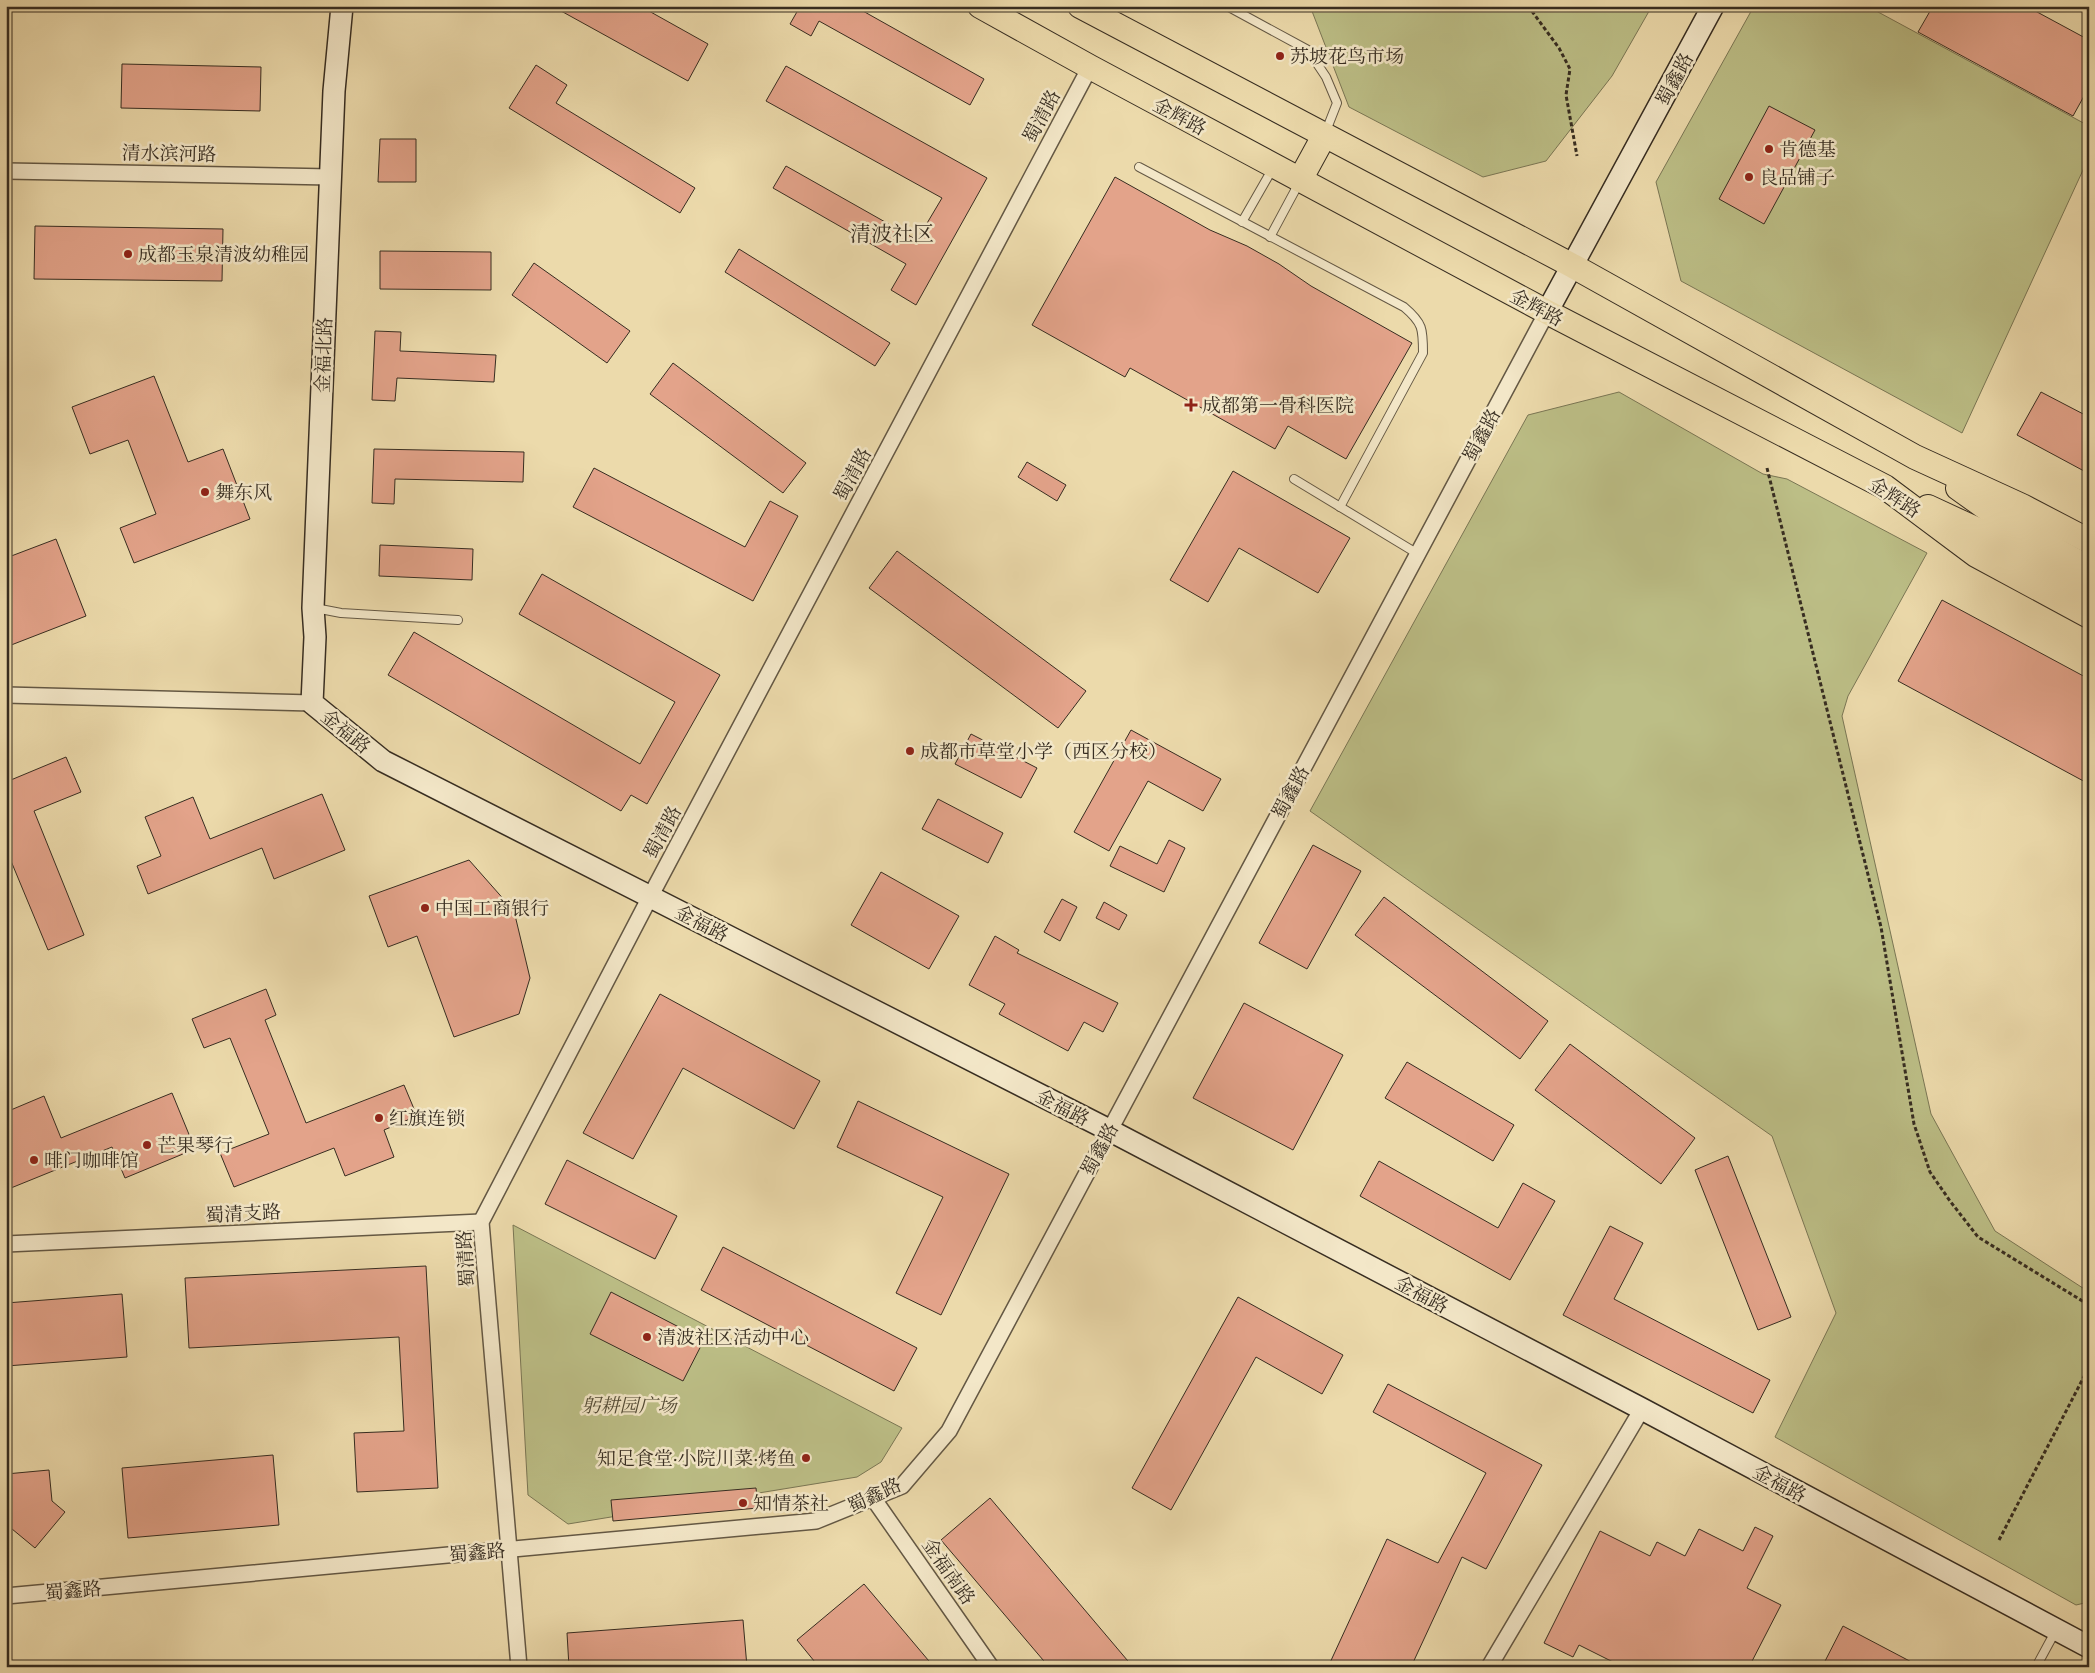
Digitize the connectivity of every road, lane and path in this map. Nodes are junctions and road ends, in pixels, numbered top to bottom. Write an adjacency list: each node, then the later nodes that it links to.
1 (342, 6): 13 (street, 金福北路)
2 (980, 6): 7 (main road, 金辉路)
3 (1080, 6): 8 (main road)
4 (1227, 6): 8 (lane)
5 (1528, 6): 9 (path)
6 (1713, 6): 17 (street, 蜀鑫路)
7 (1090, 67): 10 (main road, 金辉路); 33 (street, 蜀清路)
8 (1324, 136): 14 (main road); 17 (main road)
9 (1577, 156)
10 (1274, 166): 14 (main road, 金辉路); 15 (lane)
11 (1139, 167): 15 (lane)
12 (6, 171): 13 (street, 清水滨河路)
13 (330, 177): 28 (street, 金福北路)
14 (1300, 180): 16 (lane); 18 (main road, 金辉路)
15 (1242, 222): 16 (lane)
16 (1270, 237): 23 (lane)
17 (1572, 266): 18 (street, 蜀鑫路); 19 (main road)
18 (1547, 312): 22 (main road, 金辉路); 25 (street, 蜀鑫路)
19 (1916, 457): 24 (main road); 26 (main road)
20 (1767, 468): 37 (path)
21 (1294, 479): 23 (lane)
22 (1885, 487): 27 (main road); 29 (main road, 金辉路)
23 (1340, 507): 25 (lane)
24 (2089, 541)
25 (1418, 554): 34 (street, 蜀鑫路)
26 (2089, 568)
27 (2089, 590)
28 (313, 608): 30 (lane); 32 (street, 金福北路)
29 (2089, 616)
30 (458, 620)
31 (6, 695): 32 (street, 金福路)
32 (312, 703): 33 (street, 金福路)
33 (650, 897): 34 (street, 金福路); 35 (street, 蜀清路)
34 (1109, 1130): 39 (street, 金福路); 40 (street, 蜀鑫路)
35 (481, 1222): 36 (street, 蜀清支路); 42 (street, 蜀清路)
36 (6, 1244)
37 (2089, 1305)
38 (2089, 1367): 41 (path)
39 (1642, 1409): 44 (street, 金福路); 48 (street)
40 (873, 1498): 42 (street, 蜀鑫路); 47 (street, 金福南路)
41 (1999, 1540)
42 (508, 1549): 43 (street, 蜀鑫路); 46 (street, 蜀清路)
43 (6, 1596)
44 (2056, 1630): 45 (street, 金福路); 49 (lane)
45 (2089, 1647)
46 (519, 1667)
47 (991, 1667)
48 (1489, 1667)
49 (2036, 1667)

